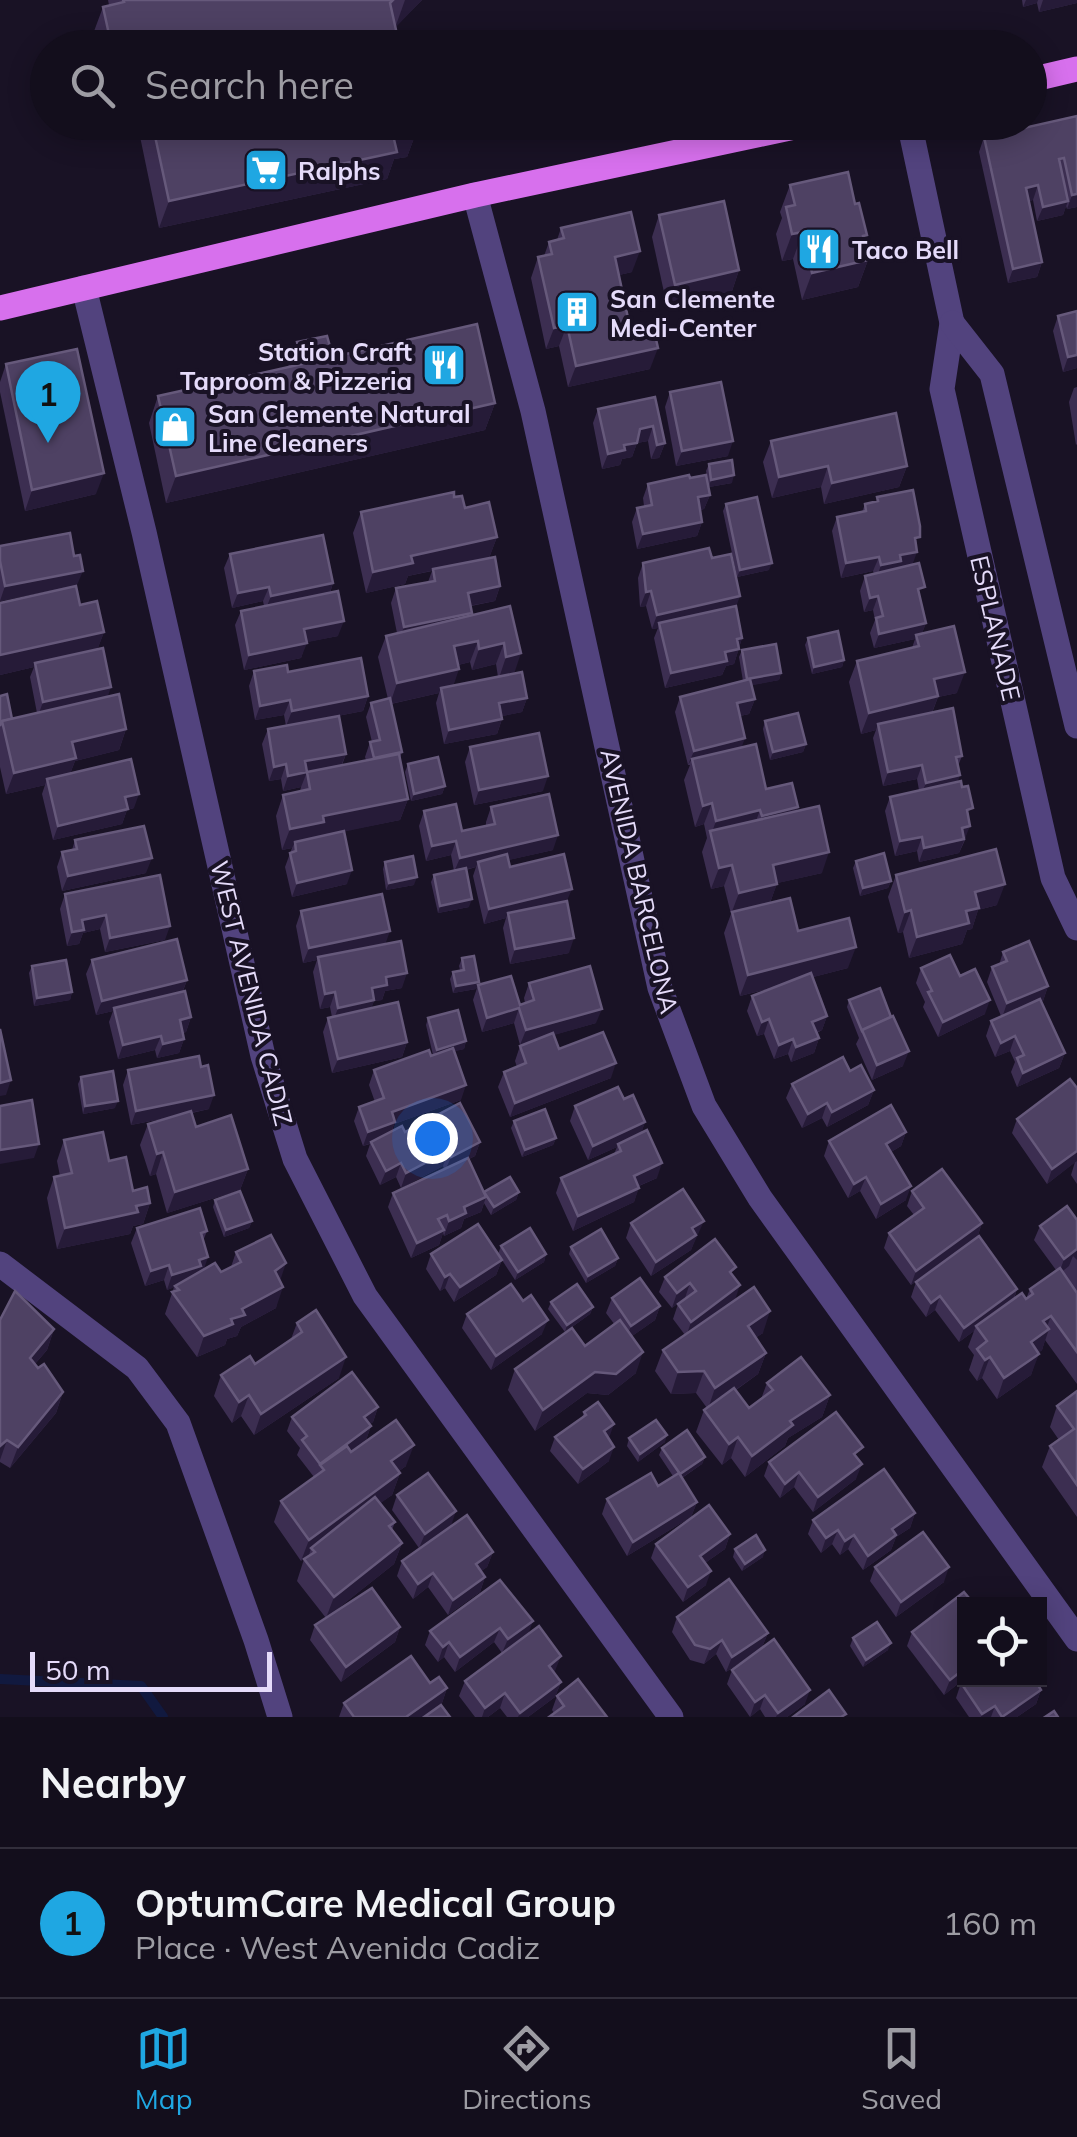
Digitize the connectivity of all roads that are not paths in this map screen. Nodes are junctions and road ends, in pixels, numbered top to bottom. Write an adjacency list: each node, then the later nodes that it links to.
1 (1077, 69): 2 (main road)
2 (1047, 76)
3 (735, 140): 5 (main road)
4 (913, 140): 8 (street, ESPLANADE)
5 (475, 196): 6 (main road); 12 (street, AVENIDA BARCELONA)
6 (84, 288): 7 (main road); 14 (street, WEST AVENIDA CADIZ)
7 (0, 308)
8 (952, 322): 9 (street, ESPLANADE); 10 (street, ESPLANADE)
9 (1077, 726)
10 (1077, 928)
11 (0, 1264): 13 (street)
12 (1077, 1639)
13 (280, 1717)
14 (670, 1717)

